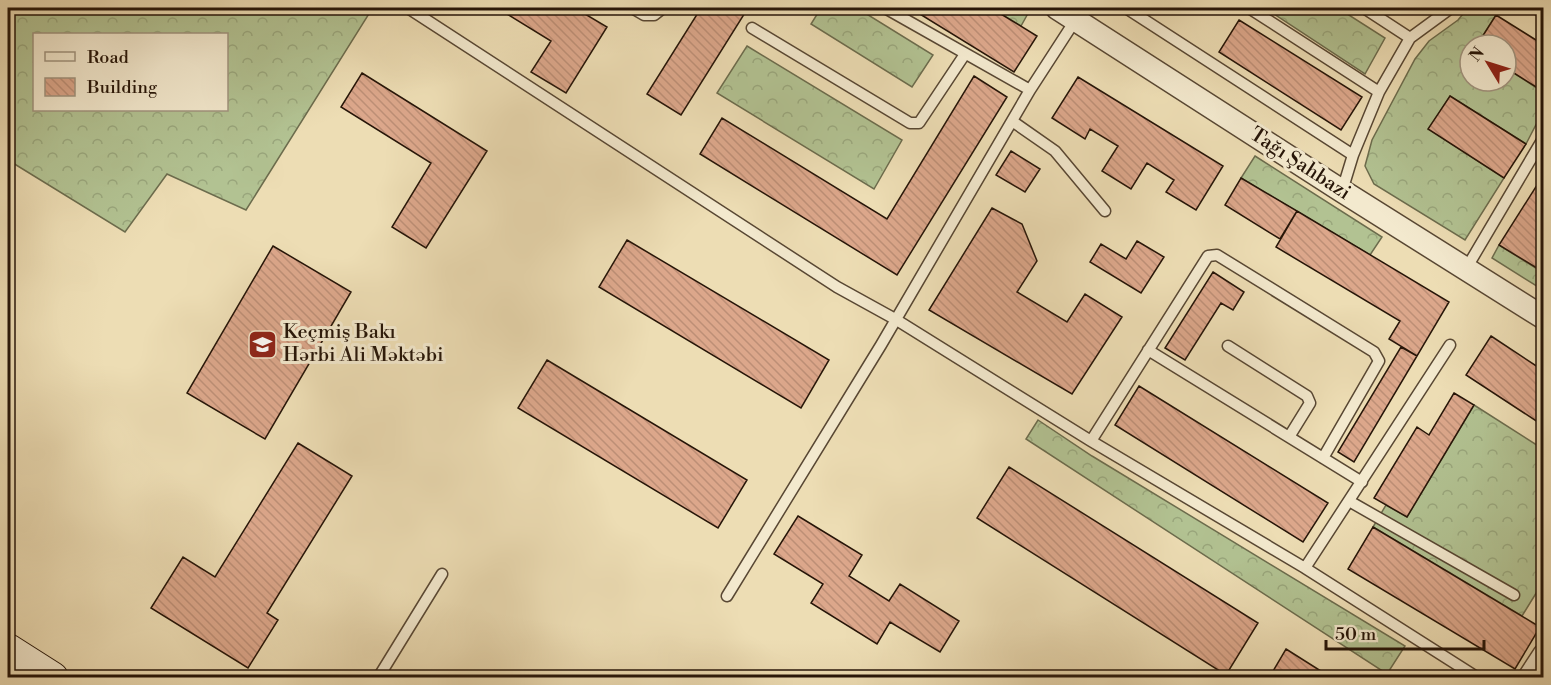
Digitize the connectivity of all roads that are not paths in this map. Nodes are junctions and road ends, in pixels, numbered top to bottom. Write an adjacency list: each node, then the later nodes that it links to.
1 (408, 8): 24 (lane)
2 (632, 8): 3 (lane)
3 (663, 8)
4 (885, 8): 14 (lane)
5 (1126, 8): 19 (lane)
6 (1249, 8): 16 (lane)
7 (1364, 8): 13 (lane)
8 (1451, 8): 13 (lane)
9 (1535, 8): 11 (lane)
10 (1066, 13): 15 (lane); 20 (street, Tağı Şahbazi)
11 (1544, 13)
12 (752, 28): 14 (lane)
13 (1410, 38): 16 (lane)
14 (965, 54): 15 (lane)
15 (1030, 90): 17 (lane)
16 (1379, 92): 19 (lane)
17 (1012, 122): 21 (lane); 24 (lane)
18 (1544, 137): 22 (lane)
19 (1353, 154): 20 (lane)
20 (1342, 191): 22 (street, Tağı Şahbazi)
21 (1105, 211)
22 (1466, 269): 23 (street, Tağı Şahbazi)
23 (1544, 318)
24 (895, 319): 29 (lane); 36 (lane)
25 (1450, 345): 31 (lane)
26 (1228, 346): 28 (lane)
27 (1148, 350): 28 (lane); 29 (lane); 30 (lane)
28 (1289, 437): 30 (lane)
29 (1090, 441): 33 (lane)
30 (1323, 458): 31 (lane)
31 (1362, 482): 32 (lane)
32 (1349, 501): 33 (lane); 35 (lane)
33 (1305, 568): 41 (lane)
34 (442, 574): 40 (lane)
35 (1514, 595)
36 (727, 596)
37 (8, 650): 39 (main road)
38 (1544, 655): 42 (street)
39 (47, 676)
40 (378, 678)
41 (1479, 678)
42 (1530, 678)

